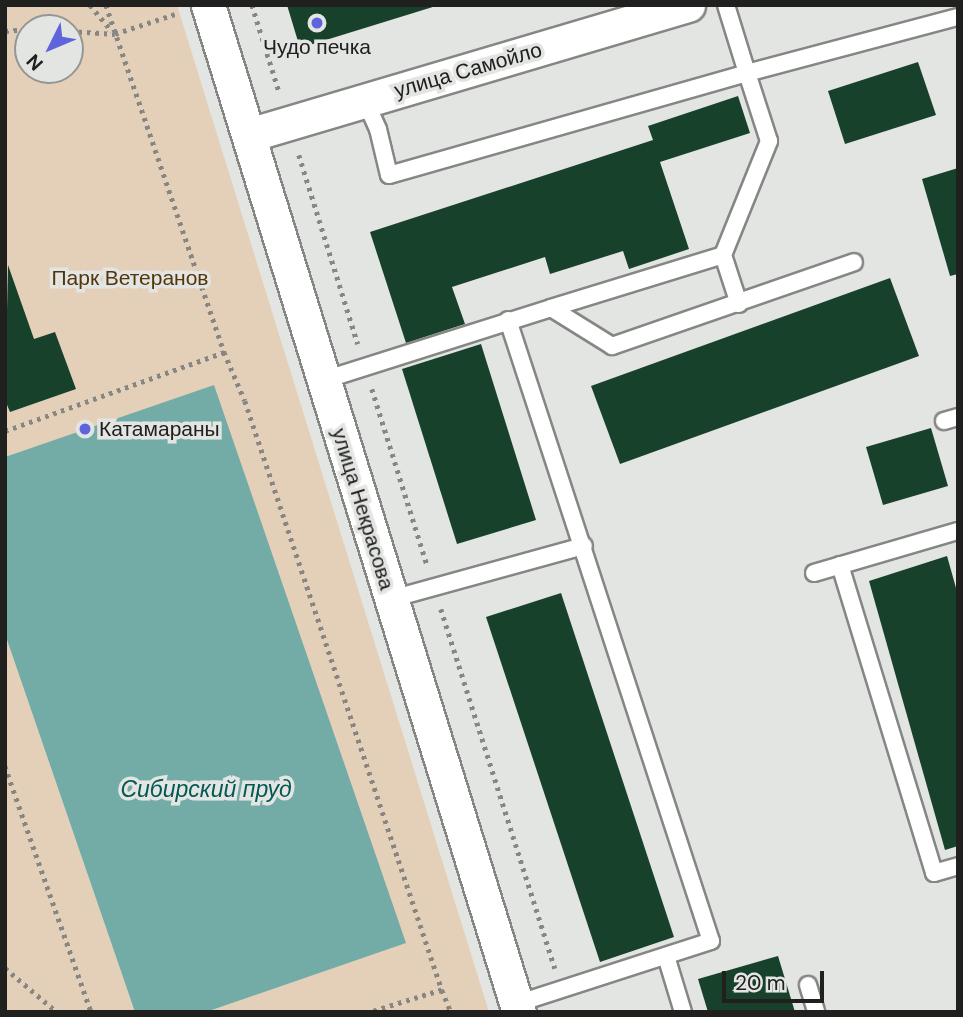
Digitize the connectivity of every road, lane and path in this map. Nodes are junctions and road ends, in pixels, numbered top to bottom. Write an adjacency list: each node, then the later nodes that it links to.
1 (90, 5): 9 (path)
2 (106, 5): 9 (path)
3 (252, 5): 12 (path)
4 (688, 5): 13 (street, улица Самойло)
5 (726, 5): 10 (lane)
6 (199, 7): 9 (path); 15 (street, улица Некрасова)
7 (958, 17): 10 (lane)
8 (84, 32): 9 (path)
9 (115, 34): 21 (path)
10 (747, 73): 13 (lane); 16 (lane)
11 (292, 87): 12 (path)
12 (279, 91): 14 (path)
13 (365, 100): 14 (street, улица Самойло)
14 (289, 123): 15 (street, улица Самойло); 22 (path)
15 (249, 135): 23 (street, улица Некрасова)
16 (723, 255): 18 (lane); 19 (lane)
17 (854, 262): 18 (lane)
18 (739, 304): 19 (lane)
19 (551, 308): 20 (lane)
20 (508, 320): 22 (lane); 26 (lane)
21 (224, 352): 24 (path); 37 (path)
22 (365, 366): 23 (lane); 29 (path)
23 (324, 380): 30 (street, улица Некрасова)
24 (5, 430)
25 (957, 533): 27 (lane)
26 (583, 546): 29 (lane); 33 (lane)
27 (840, 565): 28 (lane); 32 (lane)
28 (814, 573)
29 (434, 587): 30 (lane); 36 (path)
30 (391, 599): 38 (street, улица Некрасова)
31 (5, 766): 40 (path)
32 (958, 866)
33 (666, 956): 36 (lane); 43 (lane)
34 (5, 968): 39 (path)
35 (808, 985): 44 (lane)
36 (562, 989): 38 (lane)
37 (442, 990): 41 (path); 42 (path)
38 (517, 1008)
39 (57, 1012)
40 (91, 1012)
41 (371, 1012)
42 (451, 1012)
43 (683, 1012)
44 (816, 1012)

